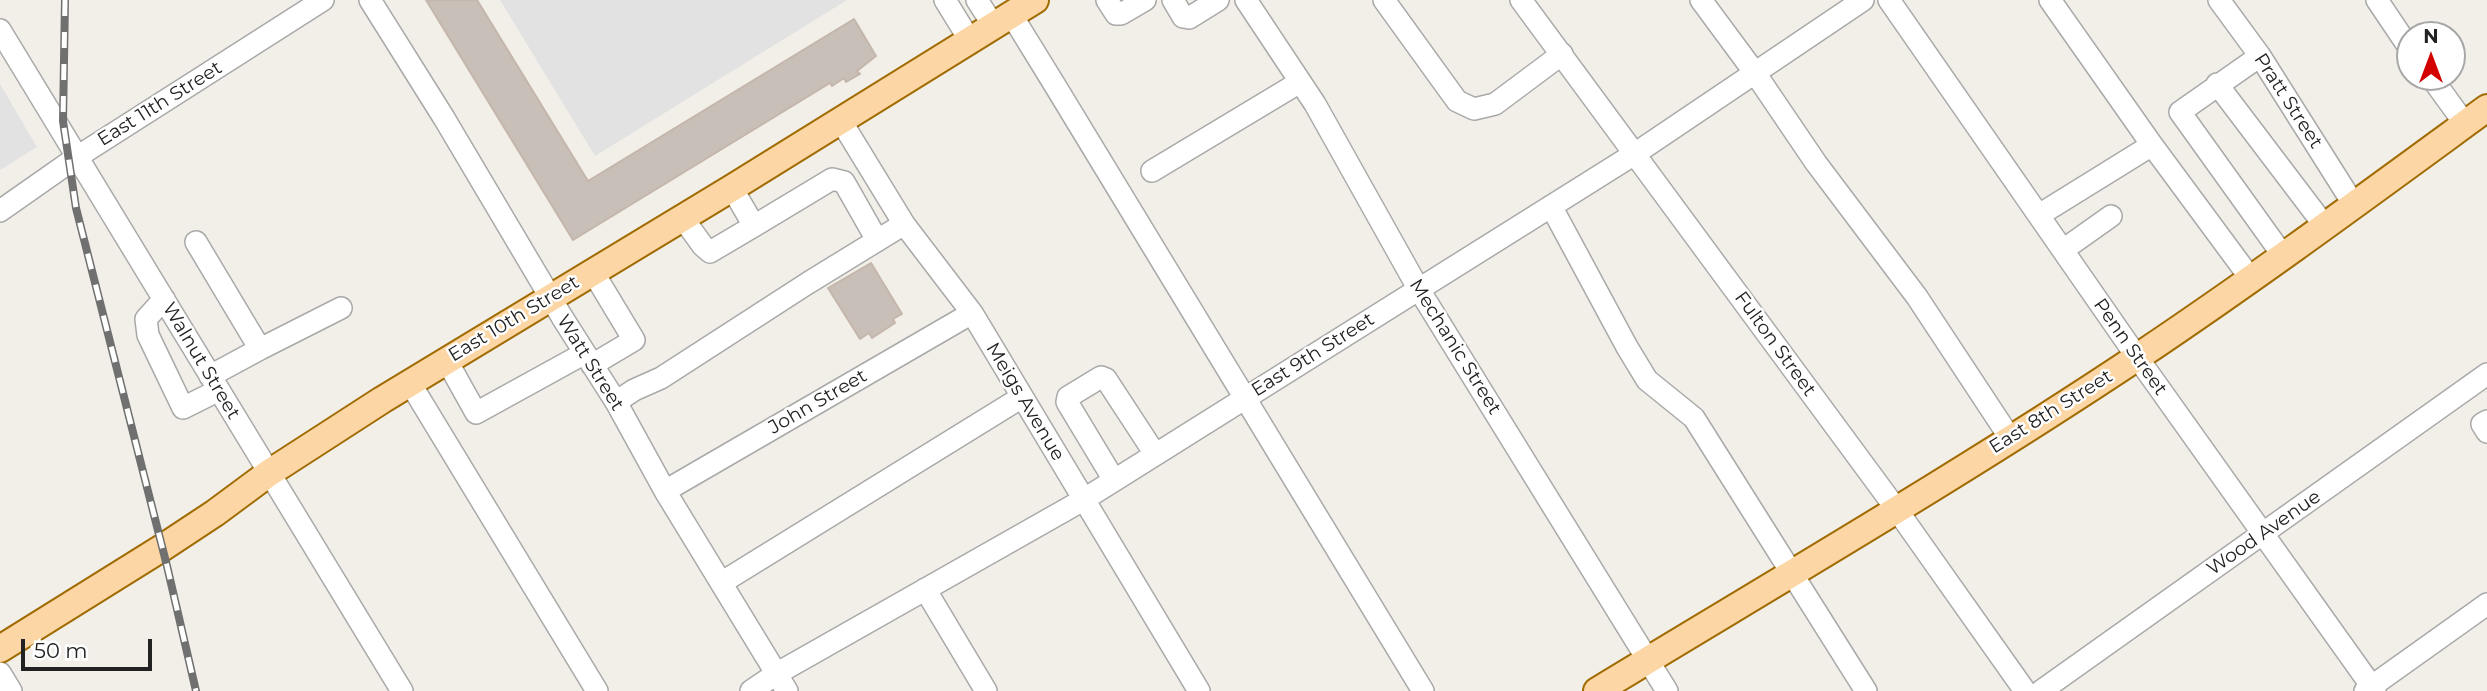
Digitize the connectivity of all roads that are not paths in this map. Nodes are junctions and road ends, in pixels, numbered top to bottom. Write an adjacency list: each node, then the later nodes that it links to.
1 (323, 0): 34 (street, East 11th Street)
2 (370, 0): 53 (street, Watt Street)
3 (944, 0): 22 (street)
4 (977, 0): 19 (street)
5 (1035, 0): 19 (main road, East 10th Street)
6 (1107, 0): 7 (street)
7 (1144, 0)
8 (1173, 0): 9 (street)
9 (1218, 0)
10 (1246, 0): 26 (street, Mechanic Street)
11 (1384, 0): 23 (street)
12 (1521, 0): 23 (street, Fulton Street)
13 (1701, 0): 25 (street)
14 (1863, 0): 25 (street, East 9th Street)
15 (1889, 0): 40 (street, Penn Street)
16 (2050, 0): 32 (street)
17 (2219, 0): 24 (street, Pratt Street)
18 (2377, 0): 20 (street)
19 (1002, 19): 22 (main road, East 10th Street); 65 (street)
20 (2396, 28)
21 (0, 30): 34 (street, Walnut Street)
22 (969, 39): 30 (main road, East 10th Street)
23 (1562, 54): 33 (street, Fulton Street)
24 (2260, 56): 27 (street); 37 (street, Pratt Street)
25 (1755, 73): 33 (street, East 9th Street); 69 (street)
26 (1300, 82): 35 (street); 52 (street, Mechanic Street)
27 (2217, 84): 44 (street); 49 (street)
28 (2441, 91): 31 (street)
29 (2487, 108): 31 (main road, East 8th Street)
30 (841, 121): 36 (main road, East 10th Street); 43 (street, Meigs Avenue)
31 (2465, 124): 37 (main road, East 8th Street)
32 (2152, 145): 40 (street); 51 (street)
33 (1636, 153): 38 (street, East 9th Street); 75 (street, Fulton Street)
34 (77, 157): 39 (street, East 11th Street); 54 (street, Walnut Street)
35 (1152, 171)
36 (732, 188): 42 (main road, East 10th Street); 45 (street)
37 (2354, 205): 44 (main road, East 8th Street)
38 (1551, 206): 52 (street, East 9th Street); 77 (street)
39 (0, 211)
40 (2039, 215): 48 (street, Penn Street)
41 (2111, 216): 48 (street)
42 (682, 217): 45 (street); 50 (main road, East 10th Street)
43 (904, 224): 46 (street); 56 (street, Meigs Avenue)
44 (2324, 225): 49 (main road, East 8th Street)
45 (754, 226): 46 (street)
46 (877, 240): 66 (street)
47 (196, 242): 57 (street)
48 (2063, 250): 58 (street, Penn Street)
49 (2284, 257): 51 (main road, East 8th Street)
50 (593, 272): 53 (main road, East 10th Street); 59 (street)
51 (2251, 279): 58 (main road, East 8th Street)
52 (1418, 288): 65 (street, East 9th Street); 82 (street, Mechanic Street)
53 (550, 298): 59 (street, Watt Street); 60 (main road, East 10th Street)
54 (164, 299): 62 (street, Walnut Street); 62 (street)
55 (341, 308): 57 (street)
56 (972, 313): 64 (street, Meigs Avenue); 73 (street, John Street)
57 (260, 349): 62 (street)
58 (2137, 357): 69 (main road, East 8th Street); 76 (street, Penn Street)
59 (589, 359): 60 (street); 66 (street, Watt Street)
60 (447, 361): 63 (main road, East 10th Street)
61 (2487, 373): 76 (street, Wood Avenue)
62 (215, 383): 71 (street, Walnut Street)
63 (410, 383): 71 (main road, East 10th Street); 88 (street)
64 (1021, 397): 74 (street, Meigs Avenue); 78 (street)
65 (1246, 397): 70 (street, East 9th Street); 92 (street)
66 (616, 402): 73 (street, Watt Street)
67 (2487, 421): 68 (street)
68 (2487, 432)
69 (2010, 438): 75 (main road, East 8th Street)
70 (1155, 454): 72 (street, East 9th Street); 72 (street)
71 (269, 473): 81 (main road, East 10th Street); 87 (street, Walnut Street)
72 (1114, 480): 74 (street, East 9th Street)
73 (665, 491): 78 (street, Watt Street)
74 (1083, 500): 79 (street, East 9th Street); 91 (street, Meigs Avenue)
75 (1896, 510): 77 (main road, East 8th Street); 96 (street, Fulton Street)
76 (2264, 533): 85 (street, Penn Street); 97 (street, Wood Avenue)
77 (1793, 572): 82 (main road, East 8th Street); 95 (street)
78 (721, 583): 84 (street, Watt Street)
79 (925, 589): 84 (street, East 9th Street); 90 (street)
80 (2487, 604): 85 (street)
81 (0, 649)
82 (1649, 659): 93 (main road, East 8th Street); 94 (street, Mechanic Street)
83 (0, 673): 86 (street)
84 (782, 682): 89 (street, East 9th Street)
85 (2370, 690)
86 (10, 691)
87 (402, 691)
88 (597, 691)
89 (751, 691)
90 (986, 691)
91 (1199, 691)
92 (1423, 691)
93 (1597, 691)
94 (1667, 691)
95 (1866, 691)
96 (2025, 691)
97 (2041, 691)

